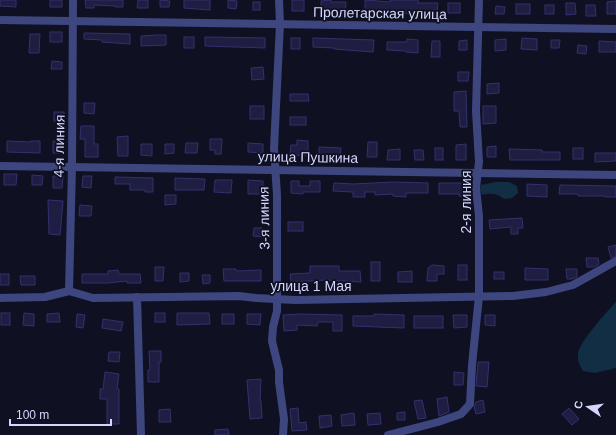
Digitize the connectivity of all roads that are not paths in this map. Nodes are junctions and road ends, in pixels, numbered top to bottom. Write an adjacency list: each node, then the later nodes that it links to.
1 (73, 0): 5 (street, 4-я линия)
2 (279, 0): 6 (street, 3-я линия)
3 (479, 0): 7 (street, 2-я линия)
4 (0, 20): 5 (street, Пролетарская улица)
5 (73, 22): 6 (street, Пролетарская улица); 10 (street, 4-я линия)
6 (280, 24): 7 (street, Пролетарская улица); 11 (street, 3-я линия)
7 (478, 27): 8 (street, Пролетарская улица); 12 (street, 2-я линия)
8 (616, 29)
9 (0, 166): 10 (street, улица Пушкина)
10 (72, 167): 11 (street, улица Пушкина); 15 (street, 4-я линия)
11 (276, 169): 12 (street, улица Пушкина); 19 (street, 3-я линия)
12 (477, 172): 13 (street, улица Пушкина); 16 (street, 2-я линия)
13 (616, 175)
14 (616, 261): 16 (street, улица 1 Мая)
15 (69, 291): 17 (street, улица 1 Мая); 18 (street)
16 (479, 296): 19 (street, улица 1 Мая); 22 (street, 2-я линия)
17 (136, 297): 19 (street, улица 1 Мая); 20 (street)
18 (0, 298)
19 (278, 299): 21 (street, 3-я линия)
20 (141, 435)
21 (283, 435)
22 (388, 435)

